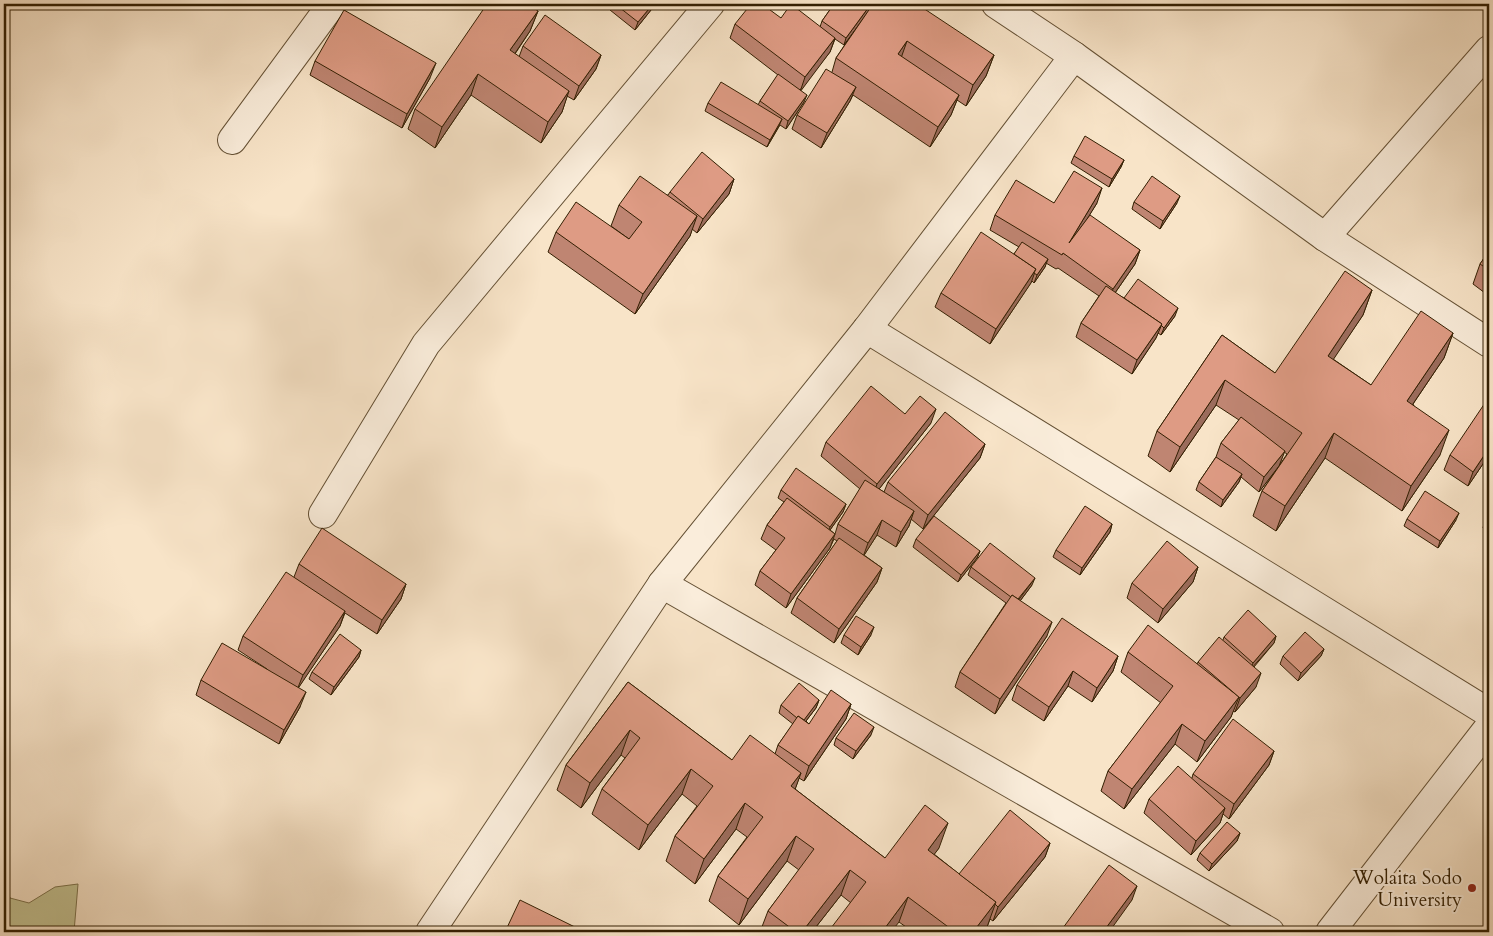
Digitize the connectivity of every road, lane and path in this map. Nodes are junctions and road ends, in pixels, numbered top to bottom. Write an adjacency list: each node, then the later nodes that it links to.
1 (332, 4): 6 (street)
2 (710, 4): 10 (street)
3 (996, 4): 5 (street)
4 (1489, 50): 7 (street)
5 (1074, 56): 7 (street); 8 (street)
6 (232, 140)
7 (1325, 237): 9 (street)
8 (866, 329): 11 (street); 12 (street)
9 (1489, 343)
10 (323, 514)
11 (662, 584): 14 (street); 15 (street)
12 (1489, 713)
13 (1489, 727): 16 (street)
14 (430, 932)
15 (1270, 932)
16 (1330, 932)

